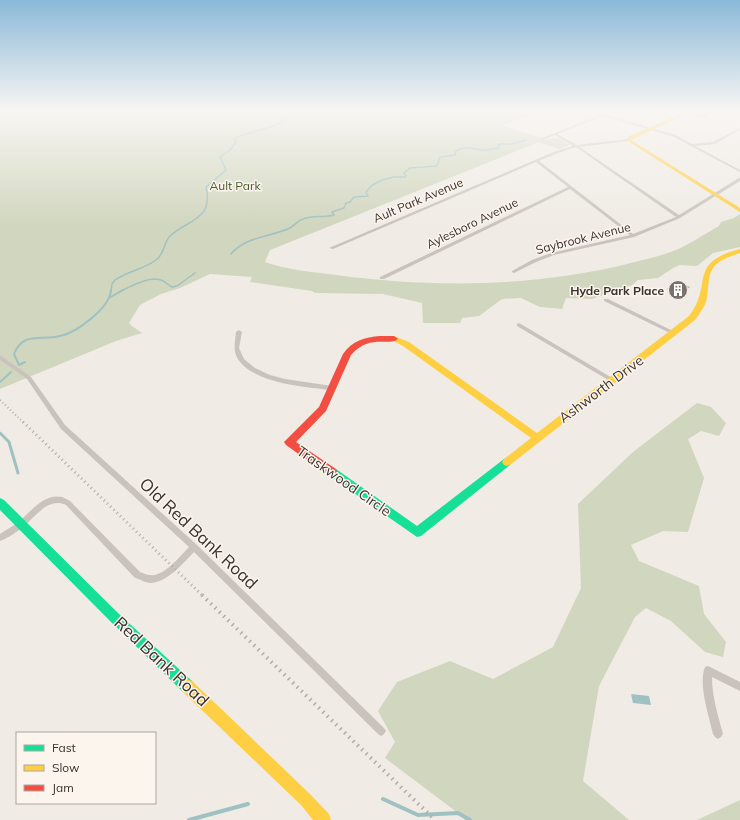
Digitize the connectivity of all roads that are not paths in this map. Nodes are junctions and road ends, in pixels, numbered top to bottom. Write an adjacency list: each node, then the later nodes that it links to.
1 (566, 149): 5 (street, Ault Park Avenue)
2 (581, 149): 11 (street)
3 (640, 149): 9 (main road)
4 (700, 149): 6 (street)
5 (537, 161): 8 (street); 13 (street, Ault Park Avenue)
6 (740, 171)
7 (740, 178): 9 (street, Saybrook Avenue)
8 (571, 187): 12 (street); 16 (street, Aylesboro Avenue)
9 (715, 194): 10 (main road); 11 (street, Saybrook Avenue)
10 (740, 210)
11 (679, 217): 12 (street, Saybrook Avenue)
12 (633, 236): 15 (street, Saybrook Avenue)
13 (331, 248)
14 (740, 251): 20 (main road, Ashworth Drive)
15 (514, 272)
16 (382, 278)
17 (606, 300): 20 (street)
18 (519, 325): 22 (street)
19 (239, 332): 23 (street)
20 (674, 333): 22 (main road, Ashworth Drive)
21 (0, 357): 29 (street, Old Red Bank Road)
22 (612, 380): 24 (main road, Ashworth Drive)
23 (332, 388): 24 (main road, Traskwood Circle); 26 (main road, Traskwood Circle)
24 (537, 438): 26 (main road, Ashworth Drive)
25 (0, 503): 27 (main road, Red Bank Road)
26 (438, 517)
27 (21, 523): 28 (street); 29 (street); 33 (main road, Red Bank Road)
28 (0, 538)
29 (194, 547): 31 (street, Old Red Bank Road)
30 (740, 687): 32 (street)
31 (381, 731)
32 (718, 734)
33 (323, 820)

